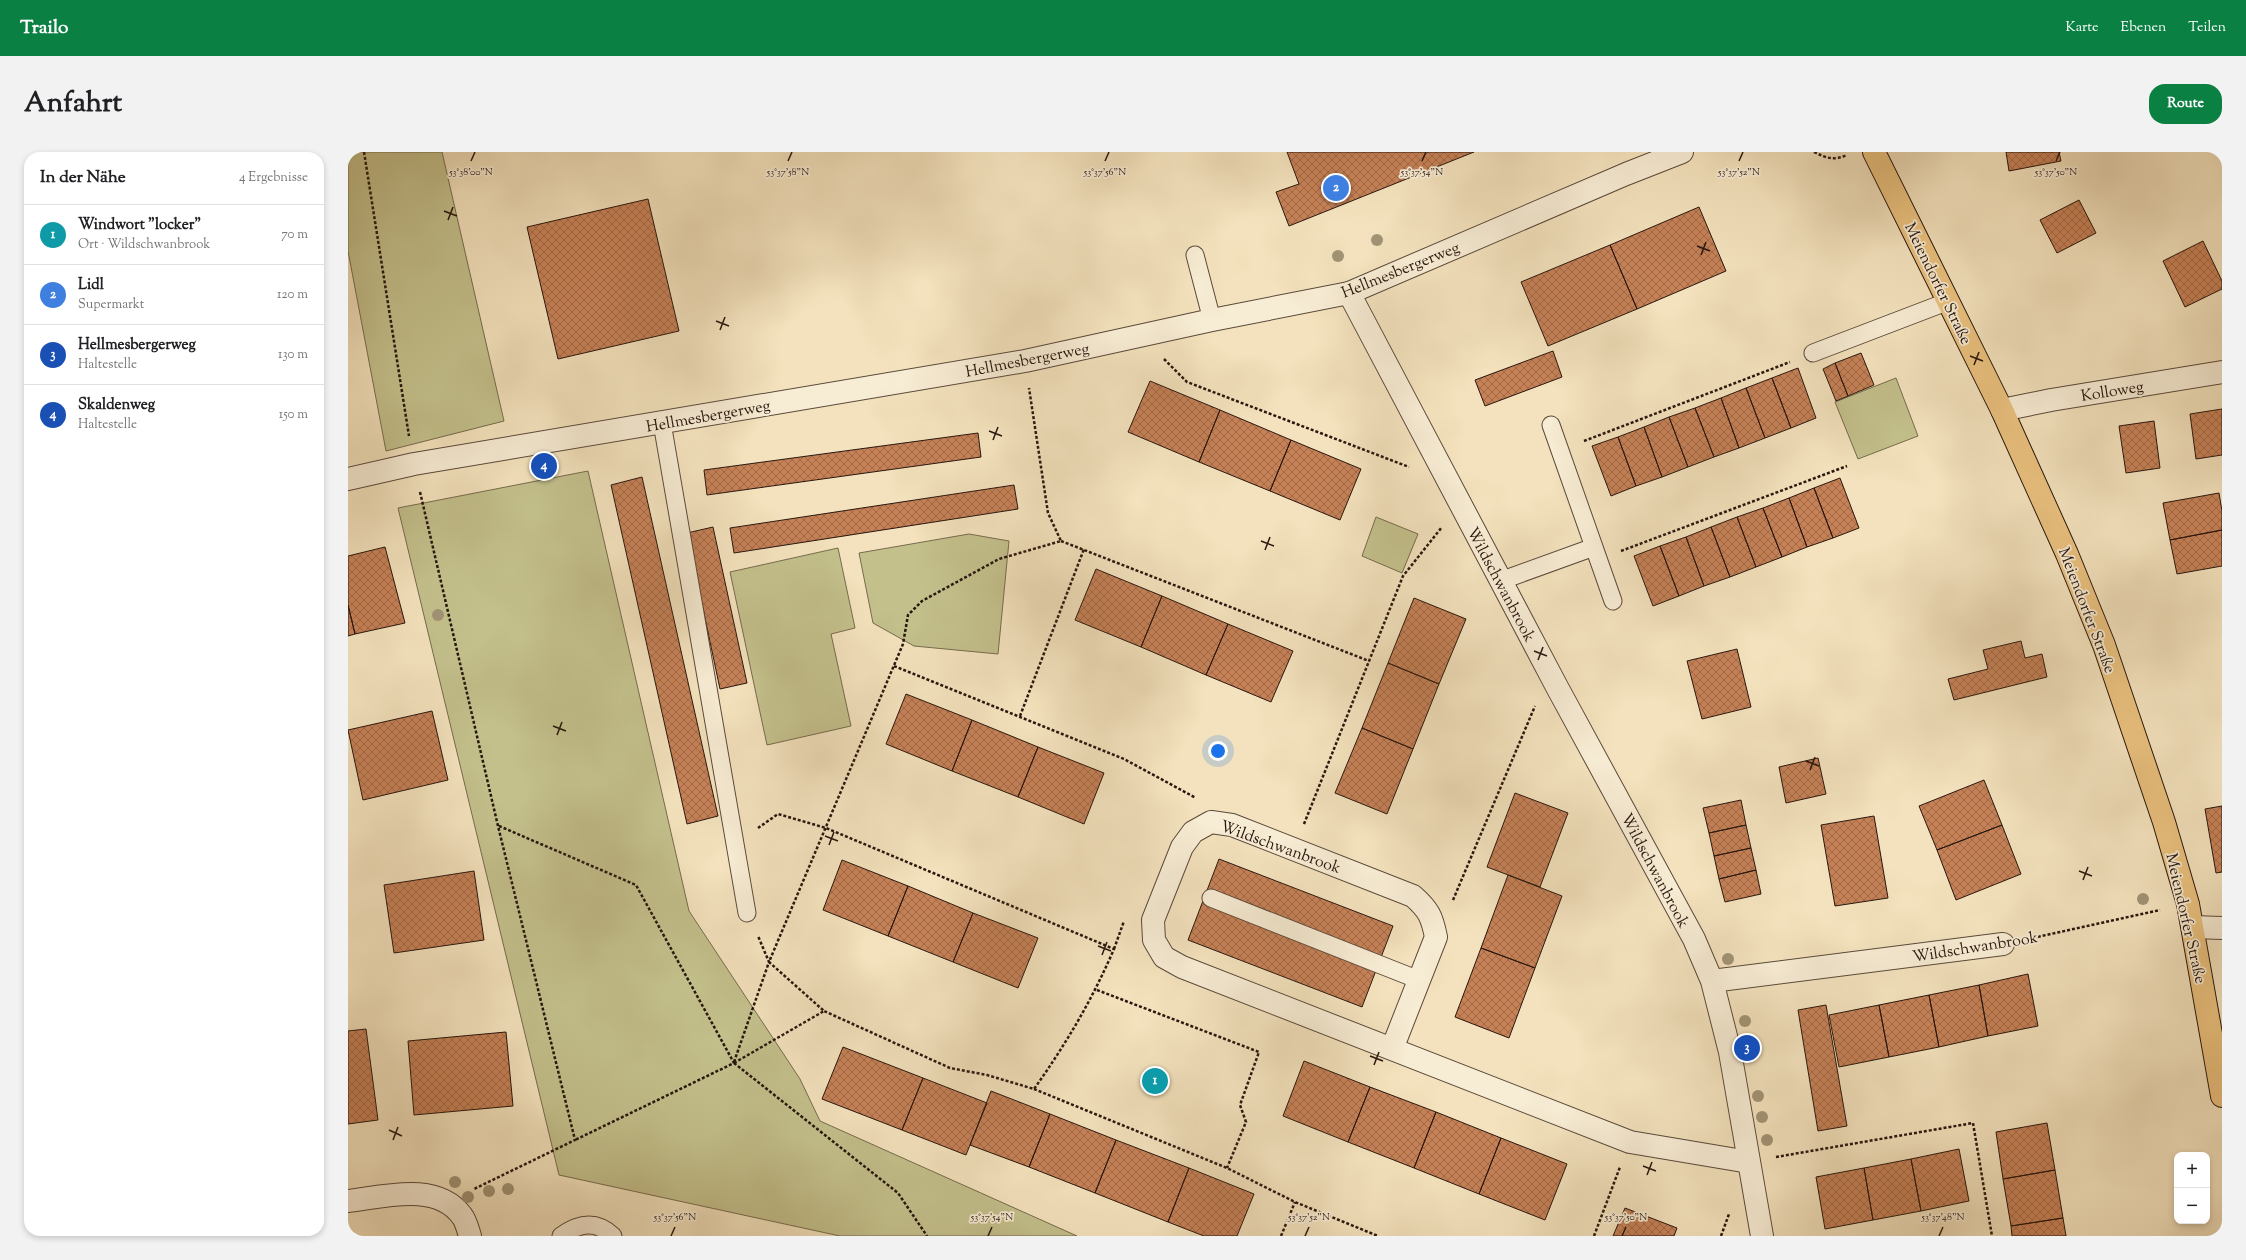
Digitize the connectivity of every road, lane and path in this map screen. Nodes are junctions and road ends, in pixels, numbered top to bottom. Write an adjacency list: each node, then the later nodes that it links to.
1 (364, 152): 18 (path)
2 (1682, 152): 7 (street, Hellmesbergerweg)
3 (1814, 152): 4 (path)
4 (1854, 152)
5 (1874, 152): 8 (main road, Meiendorfer Straße)
6 (1195, 255): 9 (lane)
7 (1349, 293): 9 (street, Hellmesbergerweg); 21 (street, Wildschwanbrook)
8 (1949, 301): 11 (lane); 14 (main road, Meiendorfer Straße)
9 (1212, 320): 10 (street, Hellmesbergerweg)
10 (1141, 336): 12 (street, Hellmesbergerweg); 21 (path)
11 (1813, 353): 17 (path)
12 (1025, 361): 15 (street, Hellmesbergerweg); 23 (path)
13 (2222, 372): 14 (street, Kolloweg)
14 (2002, 410): 38 (main road, Meiendorfer Straße)
15 (662, 423): 18 (street, Hellmesbergerweg); 36 (lane)
16 (1551, 425): 17 (lane)
17 (1560, 450): 25 (lane)
18 (414, 464): 20 (street, Hellmesbergerweg); 34 (path)
19 (1847, 466): 25 (path)
20 (348, 479)
21 (1448, 481): 26 (street, Wildschwanbrook)
22 (1445, 523): 28 (path)
23 (1061, 541): 24 (path); 29 (path)
24 (1084, 549): 28 (path); 31 (path)
25 (1596, 553): 26 (lane); 27 (lane)
26 (1500, 581): 30 (street, Wildschwanbrook)
27 (1613, 602)
28 (1369, 661): 33 (path)
29 (894, 666): 31 (path); 35 (path)
30 (1557, 687): 40 (path); 46 (street, Wildschwanbrook)
31 (1020, 716): 32 (path)
32 (1211, 822): 40 (street, Wildschwanbrook); 49 (street, Wildschwanbrook)
33 (1304, 824)
34 (498, 826): 50 (path); 53 (path)
35 (826, 828): 36 (path); 44 (path); 47 (path)
36 (735, 843): 39 (lane)
37 (1211, 898): 45 (lane)
38 (2188, 904): 41 (main road, Meiendorfer Straße); 43 (path, Wildschwanbrook)
39 (747, 913)
40 (1433, 920): 45 (street, Wildschwanbrook)
41 (2192, 927): 42 (street); 52 (main road, Meiendorfer Straße)
42 (2222, 928)
43 (2002, 944): 46 (street, Wildschwanbrook)
44 (769, 962): 48 (path); 50 (path)
45 (1419, 980): 49 (street, Wildschwanbrook)
46 (1712, 981): 55 (street, Wildschwanbrook)
47 (1097, 990): 51 (path); 56 (path)
48 (824, 1011): 50 (path); 51 (path)
49 (1392, 1049): 54 (street, Wildschwanbrook)
50 (734, 1063): 53 (path); 63 (path)
51 (1034, 1089): 56 (path)
52 (2222, 1096)
53 (575, 1140): 59 (path)
54 (1630, 1142): 55 (street, Wildschwanbrook); 66 (path)
55 (1749, 1162): 67 (street, Wildschwanbrook); 68 (path)
56 (1227, 1168): 58 (path)
57 (348, 1201): 59 (street)
58 (1295, 1202): 64 (path); 65 (path)
59 (446, 1203): 60 (street)
60 (470, 1236)
61 (561, 1236): 62 (lane)
62 (613, 1236)
63 (927, 1236)
64 (1281, 1236)
65 (1378, 1236)
66 (1594, 1236)
67 (1762, 1236)
68 (1992, 1236)

